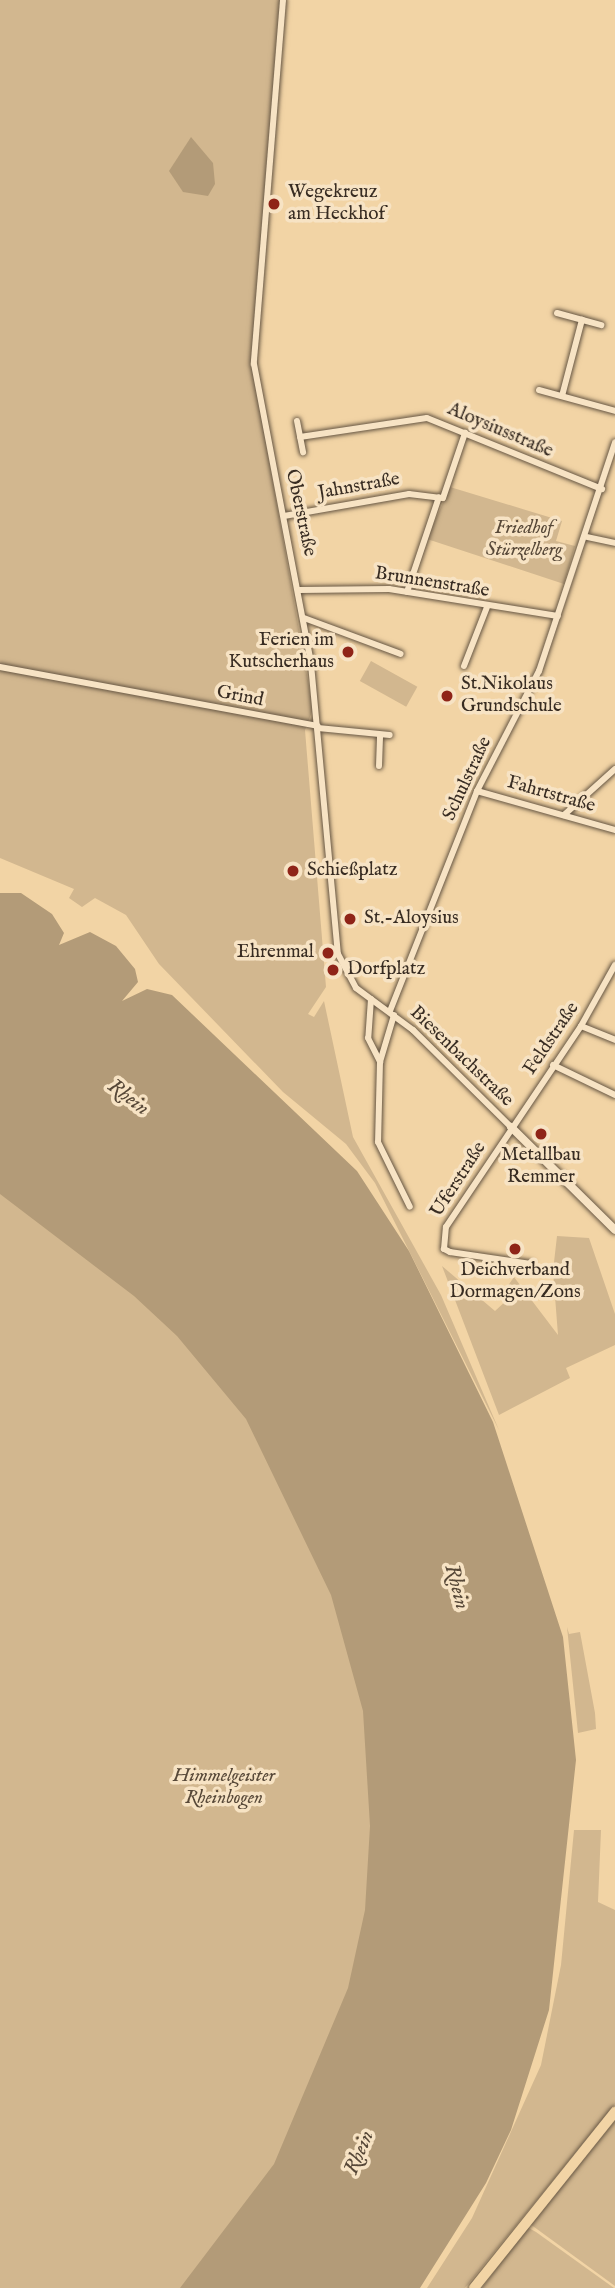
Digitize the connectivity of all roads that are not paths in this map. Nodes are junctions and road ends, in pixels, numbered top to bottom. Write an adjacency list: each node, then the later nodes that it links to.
1 (283, 0): 15 (street, Oberstraße)
2 (557, 313): 3 (street)
3 (582, 320): 4 (street); 6 (street)
4 (601, 325)
5 (539, 390): 6 (street)
6 (562, 396): 7 (street)
7 (615, 411)
8 (297, 421): 10 (street)
9 (465, 433): 10 (street, Aloysiusstraße); 13 (street, Aloysiusstraße); 14 (street)
10 (300, 437): 12 (street)
11 (615, 442): 13 (street, Schulstraße)
12 (303, 452)
13 (602, 489): 16 (street, Schulstraße)
14 (439, 497): 15 (street, Jahnstraße); 19 (street)
15 (284, 516): 18 (street, Oberstraße)
16 (587, 537): 17 (street); 21 (street, Schulstraße)
17 (615, 543)
18 (299, 590): 19 (street, Brunnenstraße); 22 (street, Oberstraße)
19 (407, 592): 20 (street, Brunnenstraße)
20 (487, 607): 21 (street, Brunnenstraße); 24 (street)
21 (558, 616): 31 (street, Schulstraße)
22 (304, 618): 23 (street); 26 (street, Oberstraße)
23 (401, 654)
24 (464, 666)
25 (0, 667): 26 (street, Grind)
26 (318, 727): 28 (street, Grind); 35 (street, Oberstraße)
27 (390, 735): 28 (street, Grind)
28 (380, 736): 29 (street)
29 (379, 766)
30 (615, 769): 32 (street)
31 (477, 791): 32 (street, Fahrtstraße); 36 (street, Schulstraße)
32 (564, 815): 33 (street, Fahrtstraße)
33 (615, 830)
34 (615, 965): 37 (street, Feldstraße)
35 (371, 999): 36 (street, Oberstraße); 39 (street)
36 (392, 1013): 39 (street, Schulstraße); 42 (street, Biesenbachstraße)
37 (582, 1026): 38 (street); 40 (street, Feldstraße)
38 (615, 1040)
39 (380, 1062): 43 (street)
40 (553, 1065): 41 (street); 42 (street, Feldstraße)
41 (615, 1095)
42 (511, 1127): 44 (street); 45 (street, Uferstraße)
43 (410, 1207)
44 (615, 1230)
45 (531, 1264)
46 (615, 2112): 47 (main road)
47 (474, 2288)

